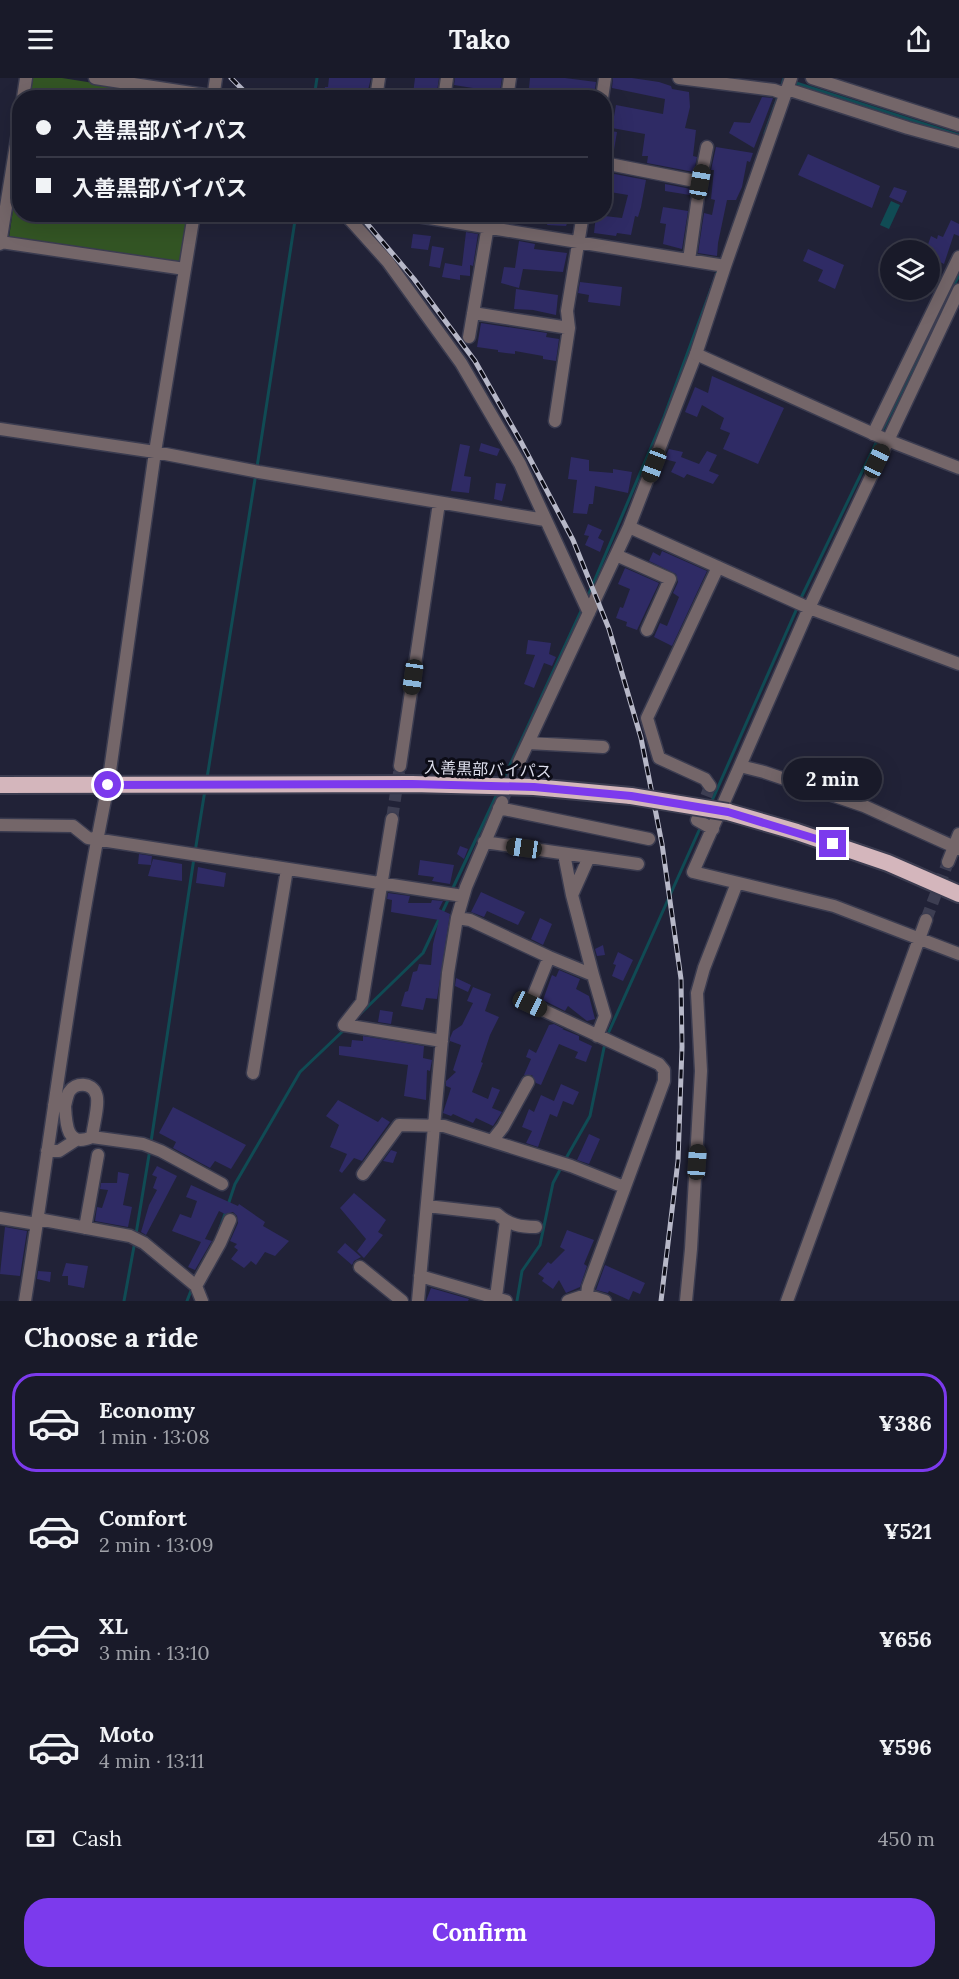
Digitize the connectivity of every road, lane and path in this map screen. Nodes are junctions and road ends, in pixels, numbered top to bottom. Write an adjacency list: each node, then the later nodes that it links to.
1 (95, 78): 5 (street)
2 (679, 78): 4 (street)
3 (812, 78): 6 (street)
4 (788, 87): 7 (street); 22 (street)
5 (171, 90)
6 (959, 125)
7 (959, 142)
8 (707, 147): 11 (street)
9 (612, 165): 11 (street)
10 (12, 169): 18 (street)
11 (700, 182): 21 (street)
12 (193, 222): 23 (street)
13 (352, 222): 36 (street)
14 (456, 222): 17 (street)
15 (489, 222): 17 (street)
16 (582, 222): 19 (street)
17 (488, 228): 19 (street); 25 (street)
18 (0, 242): 23 (street)
19 (578, 242): 21 (street); 26 (street)
20 (959, 257): 31 (street)
21 (690, 260): 22 (street)
22 (725, 266): 28 (street)
23 (185, 269): 33 (street)
24 (959, 290): 32 (street)
25 (473, 313): 26 (street); 27 (street)
26 (569, 328): 29 (street)
27 (469, 336)
28 (696, 354): 31 (street); 37 (street)
29 (555, 421)
30 (0, 429): 33 (street)
31 (873, 434): 32 (street)
32 (887, 440): 34 (street); 40 (street)
33 (155, 452): 35 (street); 50 (street)
34 (959, 468)
35 (439, 503): 36 (street); 47 (street)
36 (545, 520): 41 (street)
37 (630, 527): 38 (street); 39 (street)
38 (616, 555): 41 (street); 42 (street)
39 (718, 567): 40 (street); 51 (street)
40 (809, 608): 43 (street); 48 (street)
41 (589, 613): 44 (street)
42 (647, 630)
43 (959, 663)
44 (528, 743): 45 (street); 46 (street)
45 (603, 747)
46 (519, 762)
47 (400, 766)
48 (740, 766): 55 (street); 60 (street)
49 (0, 784): 50 (highway, 入善黒部バイパス)
50 (108, 785): 57 (street); 68 (highway, 入善黒部バイパス, bridge)
51 (710, 786)
52 (392, 819): 67 (street)
53 (697, 820): 55 (street)
54 (0, 825): 57 (street)
55 (712, 829): 66 (street)
56 (959, 834): 60 (street)
57 (97, 839): 65 (street); 81 (street)
58 (649, 839): 59 (street)
59 (483, 842): 61 (street); 70 (street)
60 (957, 848): 63 (street)
61 (564, 854): 62 (street); 69 (street)
62 (589, 857): 64 (street); 69 (street)
63 (948, 862)
64 (638, 864)
65 (287, 869): 67 (street); 79 (street)
66 (737, 883): 73 (street); 109 (street)
67 (380, 884): 70 (street); 78 (street)
68 (959, 894)
69 (572, 895): 76 (street)
70 (463, 896): 71 (street)
71 (457, 918): 75 (street); 78 (street)
72 (926, 920): 73 (street)
73 (920, 938): 74 (street); 110 (street)
74 (959, 954)
75 (549, 957): 76 (street); 77 (street)
76 (593, 975): 77 (street)
77 (597, 1036): 90 (street)
78 (442, 1041): 82 (street)
79 (253, 1073)
80 (528, 1082): 85 (street)
81 (60, 1106): 83 (street); 84 (street); 86 (street)
82 (434, 1126): 85 (street); 88 (street); 91 (street)
83 (92, 1137): 84 (street); 89 (street)
84 (75, 1140): 86 (street)
85 (492, 1141): 90 (street)
86 (47, 1151): 95 (street)
87 (98, 1155): 97 (street)
88 (363, 1174)
89 (222, 1184)
90 (624, 1187): 101 (street)
91 (427, 1206): 94 (street); 99 (street)
92 (0, 1218): 95 (street)
93 (230, 1220): 100 (street)
94 (506, 1221): 96 (street); 102 (street)
95 (38, 1222): 97 (street); 103 (street)
96 (536, 1227)
97 (85, 1228): 100 (street)
98 (360, 1267): 105 (street)
99 (420, 1276): 102 (street); 106 (street)
100 (196, 1286): 104 (street)
101 (586, 1298): 107 (street); 108 (street)
102 (501, 1299)
103 (25, 1301)
104 (202, 1301)
105 (402, 1301)
106 (418, 1301)
107 (568, 1301)
108 (605, 1301)
109 (686, 1301)
110 (787, 1301)

